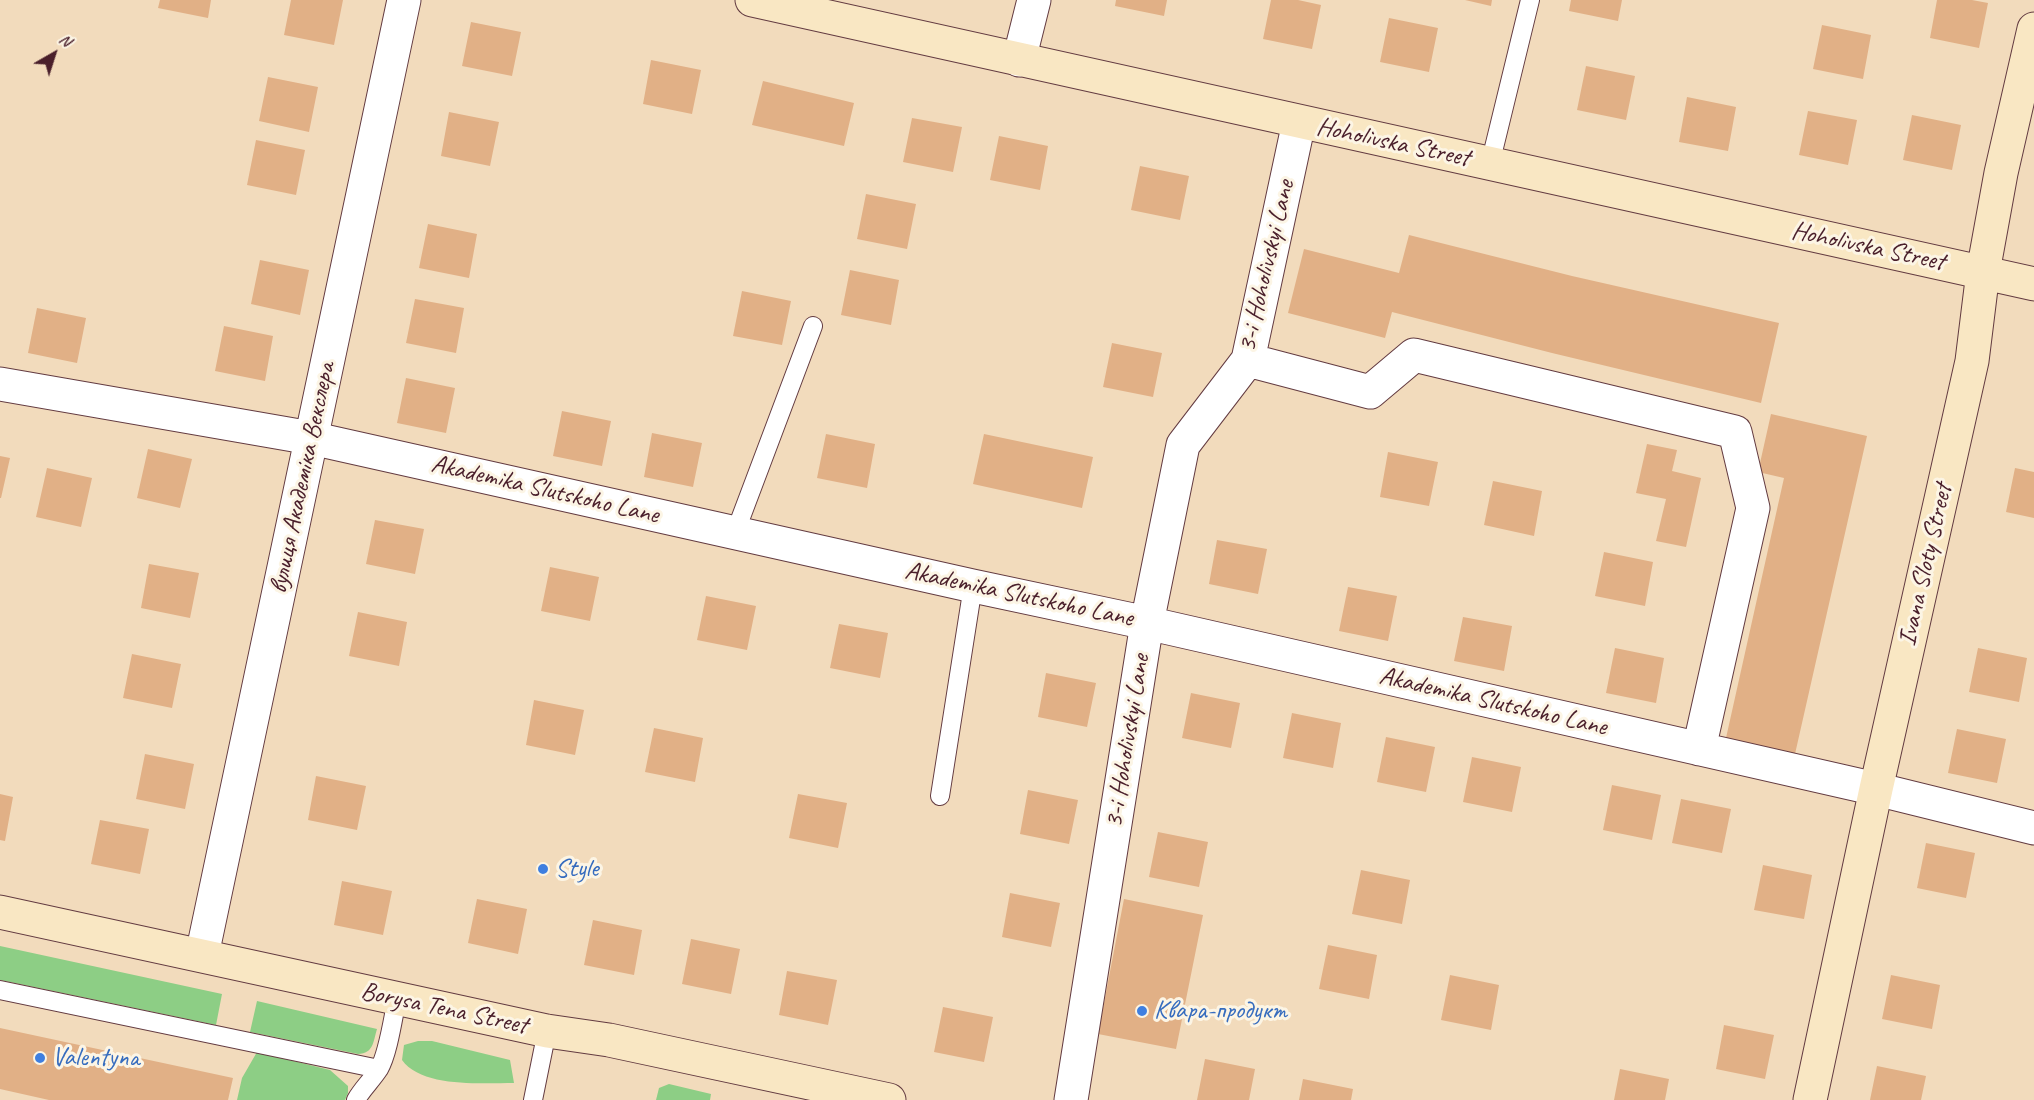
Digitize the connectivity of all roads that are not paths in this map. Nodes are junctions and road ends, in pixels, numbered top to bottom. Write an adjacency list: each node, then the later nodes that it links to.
1 (404, 0): 14 (street, вулиця Академіка Векслера)
2 (752, 0): 6 (street, Hoholivska Street)
3 (1034, 0): 6 (street)
4 (1530, 0): 8 (lane)
5 (2034, 29): 9 (street, Ivana Sloty Street)
6 (1019, 60): 7 (street, Hoholivska Street)
7 (1299, 122): 8 (street, Hoholivska Street); 12 (street, 3-i Hoholivskyi Lane)
8 (1490, 164): 9 (street, Hoholivska Street)
9 (1983, 272): 10 (street, Hoholivska Street); 19 (street, Ivana Sloty Street)
10 (2034, 284)
11 (813, 326): 15 (lane)
12 (1248, 360): 17 (street, 3-i Hoholivskyi Lane); 18 (street)
13 (0, 384): 14 (street, Akademika Slutskoho Lane)
14 (311, 438): 15 (street, Akademika Slutskoho Lane); 23 (street, вулиця Академіка Векслера)
15 (735, 532): 16 (street, Akademika Slutskoho Lane)
16 (973, 586): 17 (street, Akademika Slutskoho Lane); 20 (lane)
17 (1147, 622): 18 (street, Akademika Slutskoho Lane); 31 (street, 3-i Hoholivskyi Lane)
18 (1699, 749): 19 (street, Akademika Slutskoho Lane)
19 (1876, 789): 21 (street, Akademika Slutskoho Lane); 32 (street, Ivana Sloty Street)
20 (940, 796)
21 (2034, 828)
22 (0, 912): 23 (street, Borysa Tena Street)
23 (202, 955): 25 (street, Borysa Tena Street)
24 (0, 990): 27 (lane)
25 (397, 999): 26 (street, Borysa Tena Street); 27 (lane)
26 (547, 1031): 29 (lane); 30 (street, Borysa Tena Street)
27 (379, 1069): 28 (lane)
28 (356, 1100)
29 (532, 1100)
30 (889, 1100)
31 (1071, 1100)
32 (1810, 1100)

